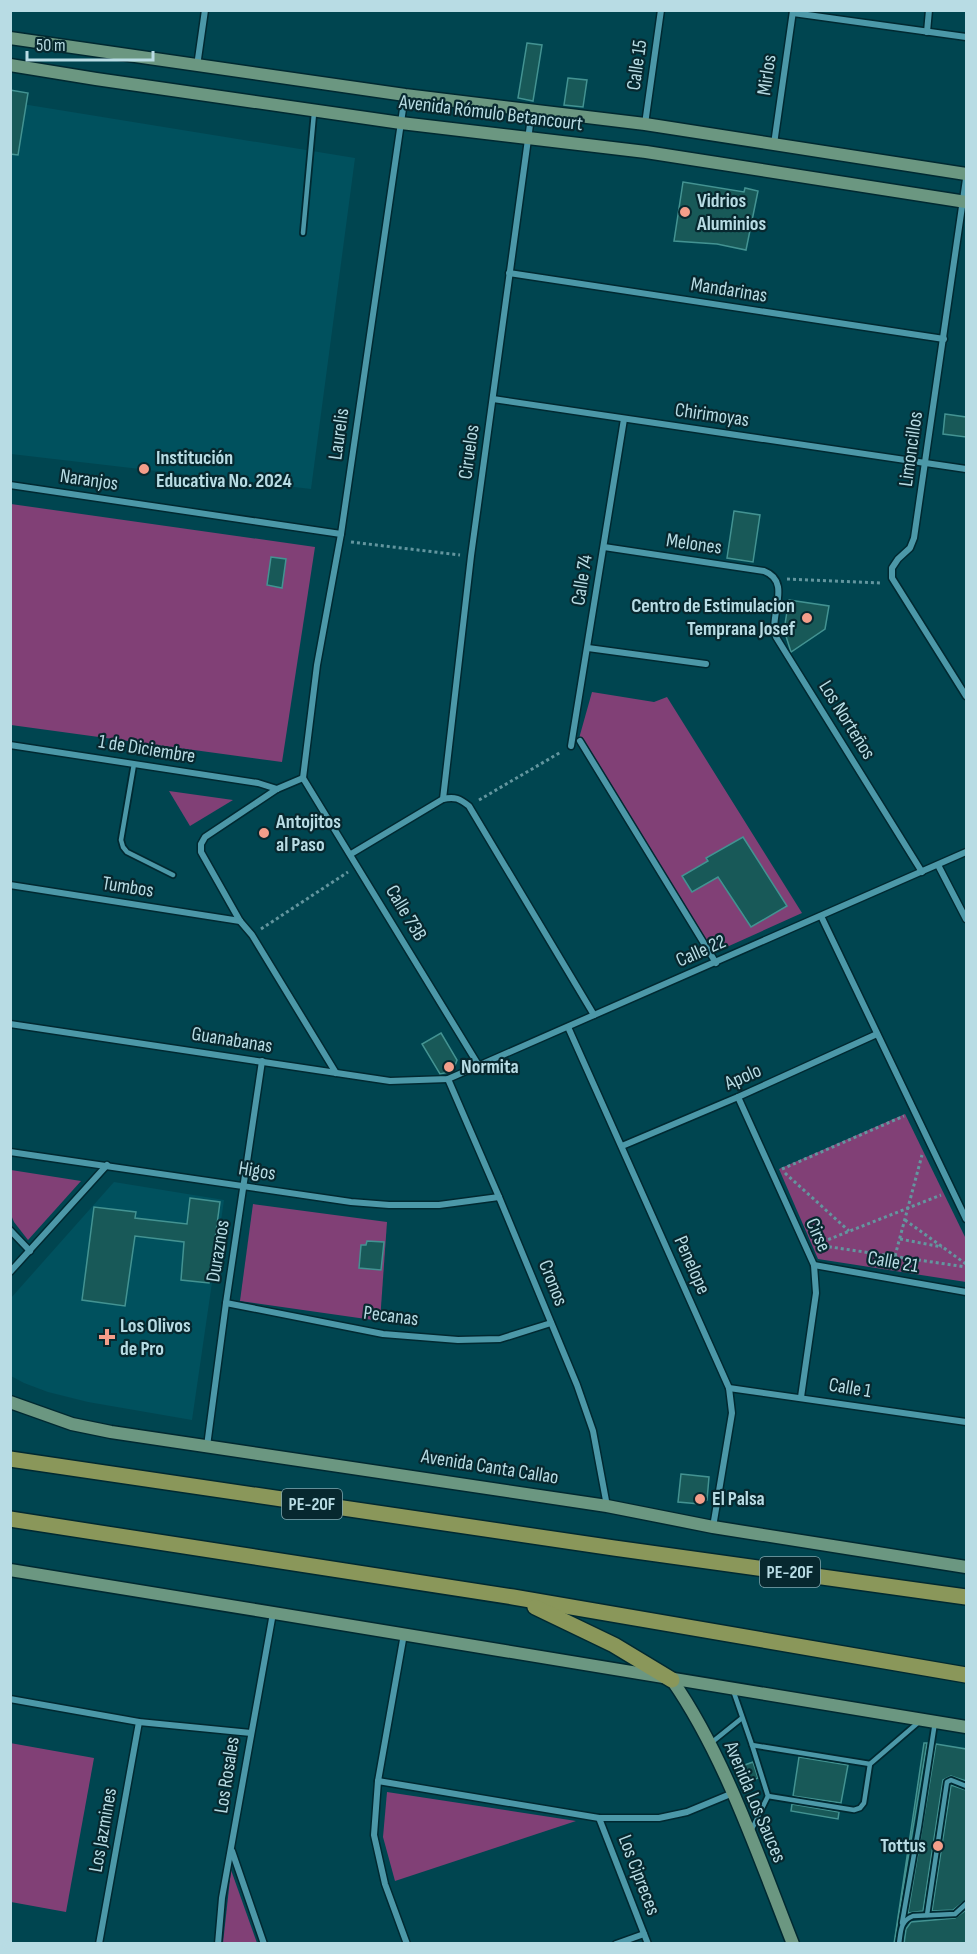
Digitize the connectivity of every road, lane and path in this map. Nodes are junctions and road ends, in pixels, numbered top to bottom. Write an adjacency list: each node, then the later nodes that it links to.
1 (205, 10): 9 (street)
2 (661, 10): 14 (street, Calle 15)
3 (929, 10): 5 (street)
4 (793, 12): 5 (street); 16 (street, Mirlos)
5 (927, 32): 6 (street)
6 (966, 37)
7 (10, 38): 9 (street, Avenida Rómulo Betancourt)
8 (10, 65): 11 (street, Avenida Rómulo Betancourt)
9 (197, 66): 10 (street, Avenida Rómulo Betancourt)
10 (405, 95): 12 (street, Avenida Rómulo Betancourt); 13 (street, Laurelis)
11 (314, 110): 13 (street, Avenida Rómulo Betancourt); 20 (lane)
12 (532, 110): 14 (street, Avenida Rómulo Betancourt); 15 (street, Ciruelos)
13 (401, 123): 15 (street, Avenida Rómulo Betancourt); 28 (street, Laurelis)
14 (645, 124): 16 (street, Avenida Rómulo Betancourt)
15 (529, 137): 19 (street, Avenida Rómulo Betancourt); 21 (street, Ciruelos)
16 (774, 144): 17 (street, Avenida Rómulo Betancourt)
17 (966, 174)
18 (966, 179): 19 (street, Limoncillos)
19 (965, 202): 22 (street, Limoncillos)
20 (303, 233)
21 (509, 273): 22 (street, Mandarinas); 23 (street, Ciruelos)
22 (944, 339): 25 (street, Limoncillos)
23 (493, 399): 24 (street, Chirimoyas); 30 (street, Ciruelos)
24 (624, 418): 25 (street, Chirimoyas); 29 (street, Calle 74)
25 (926, 463): 26 (street, Chirimoyas); 32 (street, Limoncillos)
26 (966, 469)
27 (10, 485): 28 (street, Naranjos)
28 (341, 537): 30 (path); 40 (street, Laurelis)
29 (604, 547): 31 (street, Melones); 33 (street, Calle 74)
30 (471, 556): 42 (street, Ciruelos)
31 (776, 579): 32 (path); 48 (street, Los Norteños)
32 (896, 583): 35 (street)
33 (588, 648): 34 (street); 38 (street, Calle 74)
34 (706, 664)
35 (966, 696)
36 (580, 741): 55 (street)
37 (10, 745): 39 (street, 1 de Diciembre)
38 (571, 746): 43 (path)
39 (134, 764): 41 (street, 1 de Diciembre); 49 (lane)
40 (303, 778): 41 (street); 45 (street, Calle 73B)
41 (278, 789): 53 (street)
42 (443, 799): 43 (street); 45 (street)
43 (469, 806): 56 (street)
44 (966, 852): 47 (street, Calle 22)
45 (351, 854): 46 (street, Calle 73B)
46 (358, 865): 54 (path); 61 (street, Calle 73B)
47 (938, 865): 48 (street, Calle 22); 52 (street)
48 (922, 872): 51 (street, Calle 22)
49 (173, 875)
50 (10, 885): 53 (street, Tumbos)
51 (821, 916): 55 (street, Calle 22); 59 (street)
52 (966, 919)
53 (240, 921): 54 (street)
54 (252, 935): 62 (street)
55 (716, 963): 56 (street, Calle 22)
56 (594, 1014): 58 (street, Calle 22)
57 (10, 1024): 60 (street, Guanabanas)
58 (568, 1027): 61 (street, Calle 22); 66 (street, Penelope)
59 (877, 1034): 64 (street, Apolo); 74 (street)
60 (262, 1061): 62 (street, Guanabanas); 70 (street, Duraznos)
61 (479, 1066): 63 (street, Calle 22)
62 (336, 1073): 63 (street, Guanabanas)
63 (448, 1079): 72 (street, Cronos)
64 (738, 1097): 66 (street, Apolo); 82 (street, Cirse)
65 (904, 1116): 77 (path)
66 (621, 1146): 88 (street, Penelope)
67 (10, 1152): 69 (street, Higos)
68 (922, 1155): 73 (path)
69 (107, 1165): 70 (street, Higos); 80 (street)
70 (245, 1186): 72 (street, Higos); 86 (street, Duraznos)
71 (941, 1195): 73 (path)
72 (499, 1197): 87 (street, Cronos)
73 (909, 1208): 75 (path); 77 (path)
74 (966, 1219)
75 (905, 1220): 78 (path); 79 (path)
76 (10, 1230): 80 (street)
77 (849, 1231): 81 (path)
78 (900, 1239): 79 (path); 81 (path)
79 (943, 1247): 83 (path)
80 (30, 1251): 84 (street)
81 (895, 1256): 83 (path)
82 (814, 1265): 85 (street, Calle 21); 89 (street, Cirse)
83 (966, 1265)
84 (10, 1272)
85 (966, 1292)
86 (226, 1303): 87 (street, Pecanas); 92 (street, Duraznos)
87 (551, 1323): 94 (street, Cronos)
88 (729, 1388): 89 (street, Calle 1); 96 (street, Penelope)
89 (801, 1397): 91 (street, Calle 1)
90 (10, 1402): 92 (street, Avenida Canta Callao)
91 (966, 1422)
92 (207, 1446): 94 (street, Avenida Canta Callao)
93 (10, 1459): 100 (main road, PE-20F)
94 (607, 1506): 96 (street, Avenida Canta Callao)
95 (10, 1519): 99 (main road)
96 (712, 1527): 97 (street, Avenida Canta Callao)
97 (966, 1567)
98 (10, 1570): 101 (street)
99 (513, 1597): 103 (main road); 104 (main road)
100 (966, 1597)
101 (273, 1612): 102 (street); 112 (street, Los Rosales)
102 (404, 1634): 104 (street); 116 (street)
103 (966, 1675)
104 (672, 1680): 105 (street); 113 (street, Avenida Los Sauces)
105 (733, 1690): 107 (lane); 108 (street)
106 (10, 1699): 109 (street)
107 (742, 1718): 113 (lane); 114 (lane)
108 (921, 1720): 110 (street); 115 (lane)
109 (139, 1722): 112 (street); 127 (street, Los Jazmines)
110 (935, 1722): 111 (street); 125 (lane)
111 (966, 1727)
112 (251, 1733): 122 (street, Los Rosales)
113 (709, 1744): 118 (street, Avenida Los Sauces)
114 (752, 1744): 115 (lane); 119 (lane)
115 (870, 1764): 119 (lane)
116 (378, 1781): 120 (street); 130 (street)
117 (966, 1786): 124 (lane)
118 (733, 1792): 120 (street); 121 (street, Avenida Los Sauces)
119 (768, 1796): 121 (lane)
120 (599, 1818): 126 (street, Los Cipreces)
121 (749, 1834): 133 (street, Avenida Los Sauces)
122 (231, 1850): 128 (street, Los Rosales); 129 (street)
123 (966, 1904): 124 (lane)
124 (927, 1915): 125 (lane)
125 (902, 1923): 134 (lane)
126 (644, 1934): 131 (street); 132 (street, Los Cipreces)
127 (99, 1944)
128 (218, 1944)
129 (264, 1944)
130 (407, 1944)
131 (616, 1944)
132 (648, 1944)
133 (794, 1944)
134 (899, 1944)

